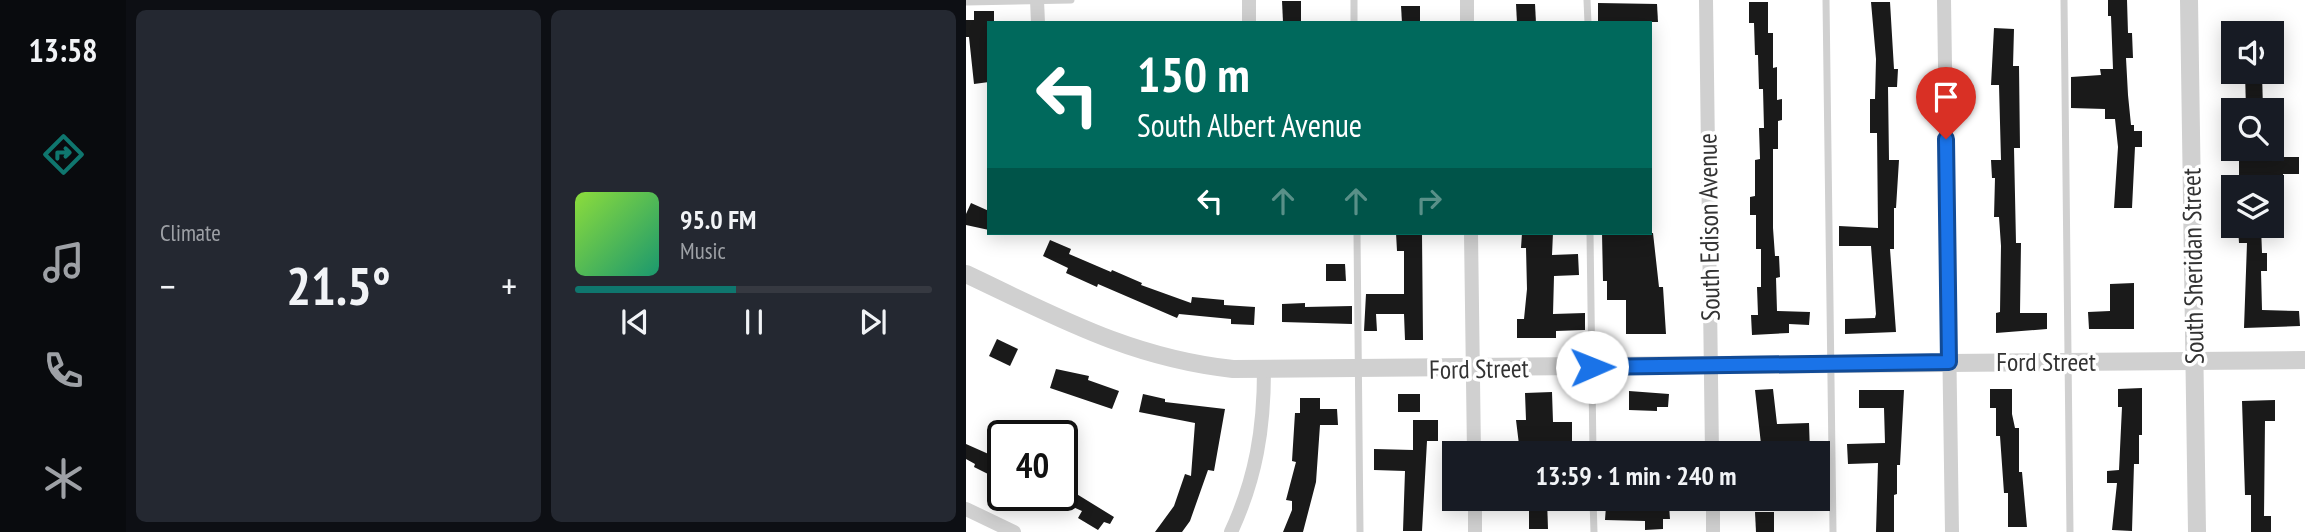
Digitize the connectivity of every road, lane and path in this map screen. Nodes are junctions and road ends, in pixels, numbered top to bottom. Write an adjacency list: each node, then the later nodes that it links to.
1 (1037, 0): 2 (lane); 12 (lane); 13 (street)
2 (1071, 0)
3 (1249, 0): 14 (street)
4 (1354, 0): 15 (lane)
5 (1467, 0): 16 (street)
6 (1587, 0): 17 (lane)
7 (1706, 0): 27 (street, South Edison Avenue)
8 (1826, 0): 26 (lane)
9 (1944, 0): 24 (street)
10 (2064, 0): 25 (lane)
11 (2189, 0): 23 (street, South Sheridan Street)
12 (966, 2)
13 (1038, 21)
14 (1249, 21)
15 (1354, 21)
16 (1467, 21)
17 (1588, 21)
18 (1357, 235): 31 (lane)
19 (1471, 235): 29 (street)
20 (1590, 235): 28 (lane)
21 (966, 274): 30 (street, Ford Street)
22 (2305, 360): 23 (street, Ford Street)
23 (2194, 361): 25 (street, Ford Street); 48 (street, South Sheridan Street)
24 (1949, 362): 25 (street, Ford Street); 26 (street, Ford Street); 46 (street)
25 (2067, 362): 47 (lane)
26 (1831, 363): 27 (street, Ford Street); 45 (lane)
27 (1711, 364): 28 (street, Ford Street); 34 (street, South Edison Avenue)
28 (1592, 367): 29 (street, Ford Street); 33 (lane)
29 (1473, 369): 31 (street, Ford Street); 32 (street)
30 (1264, 370): 31 (street, Ford Street); 40 (street)
31 (1359, 370): 41 (lane)
32 (1474, 441)
33 (1593, 441)
34 (1712, 441)
35 (966, 509): 39 (street)
36 (1475, 511): 42 (street)
37 (1593, 511): 43 (lane)
38 (1713, 511): 44 (street)
39 (1014, 532)
40 (1231, 532)
41 (1360, 532)
42 (1475, 532)
43 (1594, 532)
44 (1713, 532)
45 (1833, 532)
46 (1952, 532)
47 (2070, 532)
48 (2197, 532)

